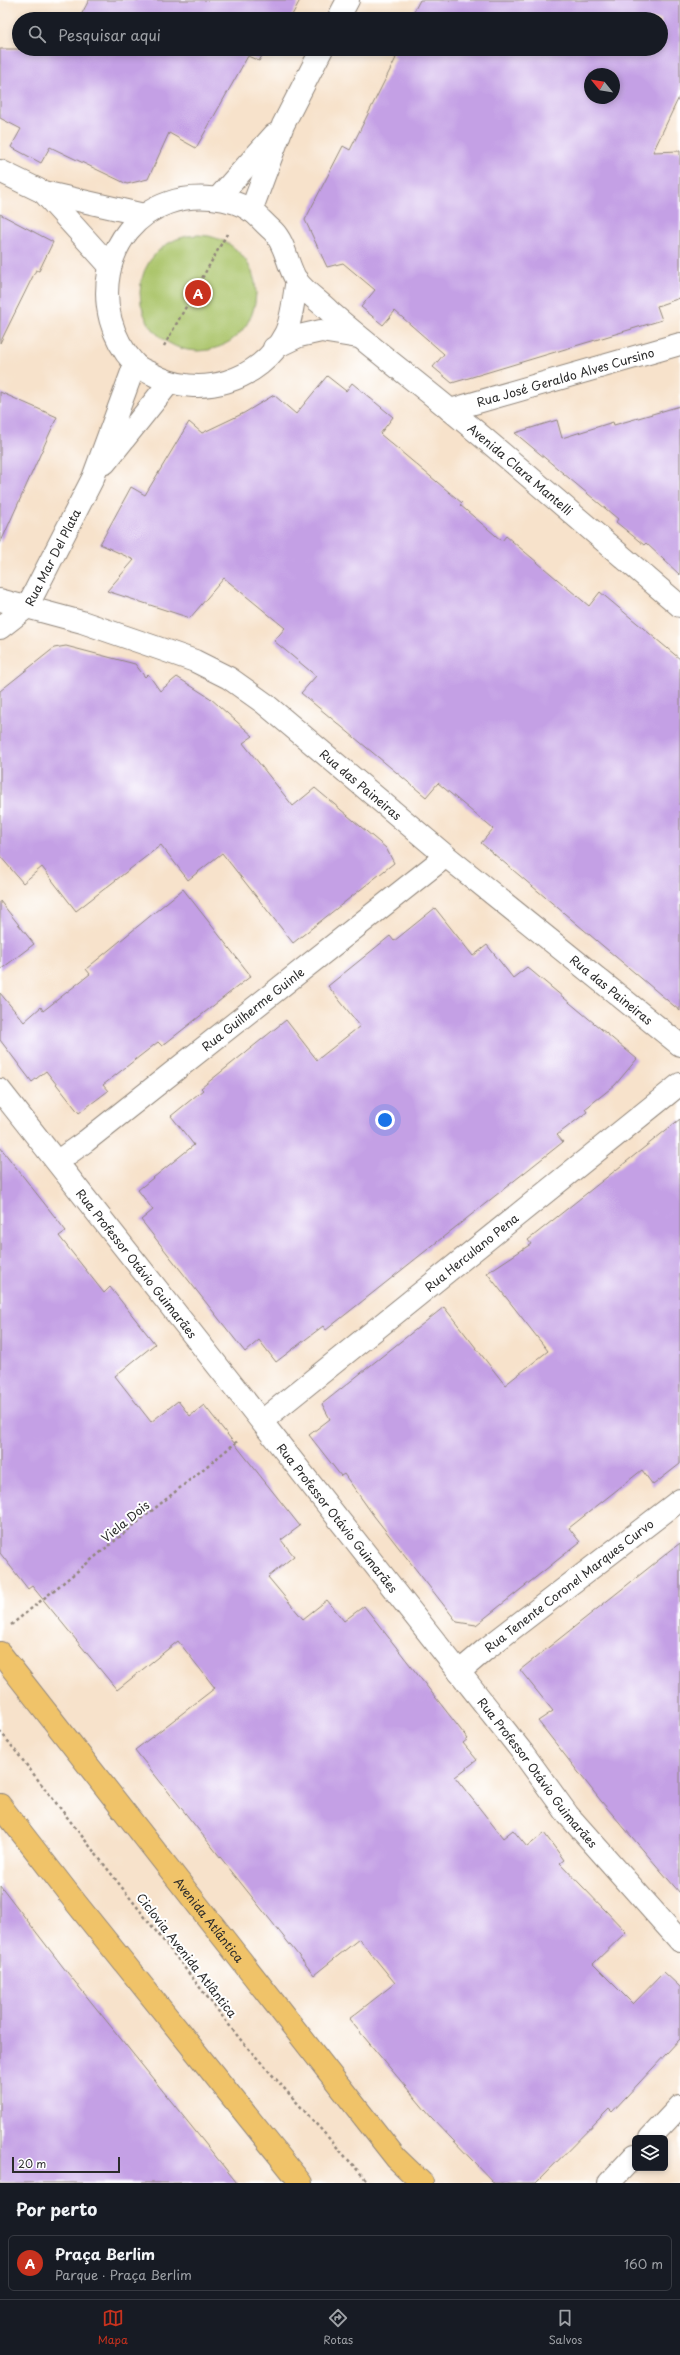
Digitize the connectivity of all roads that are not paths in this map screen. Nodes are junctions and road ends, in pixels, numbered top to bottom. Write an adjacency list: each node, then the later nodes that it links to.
1 (348, 0): 2 (street)
2 (342, 12)
3 (318, 56): 4 (street)
4 (283, 125): 7 (street); 8 (street)
5 (0, 171): 6 (street)
6 (43, 192): 9 (street); 10 (street)
7 (218, 198): 8 (street); 9 (street)
8 (246, 209): 11 (street)
9 (144, 215): 10 (street)
10 (109, 265): 15 (street)
11 (297, 280): 12 (street, Avenida Clara Mantelli); 14 (street)
12 (358, 337): 14 (street, Avenida Clara Mantelli); 17 (street, Avenida Clara Mantelli)
13 (680, 344): 17 (street, Rua José Geraldo Alves Cursino)
14 (274, 348): 16 (street)
15 (142, 368): 16 (street); 18 (street, Rua Mar Del Plata)
16 (169, 383): 18 (street, Rua Mar Del Plata)
17 (450, 410): 20 (street, Avenida Clara Mantelli)
18 (93, 478): 21 (street, Rua Mar Del Plata)
19 (0, 600): 21 (street, Rua das Paineiras)
20 (680, 606)
21 (27, 607): 22 (street, Rua Mar Del Plata); 23 (street, Rua das Paineiras)
22 (0, 628)
23 (446, 856): 24 (street, Rua das Paineiras); 27 (street, Rua Guilherme Guinle)
24 (680, 1045)
25 (680, 1084): 28 (street, Rua Herculano Pena)
26 (0, 1090): 27 (street, Rua Professor Otávio Guimarães)
27 (58, 1161): 28 (street, Rua Professor Otávio Guimarães)
28 (262, 1421): 31 (street, Rua Professor Otávio Guimarães)
29 (680, 1500): 31 (street, Rua Tenente Coronel Marques Curvo)
30 (0, 1653): 38 (main road, Avenida Atlântica)
31 (459, 1672): 33 (street, Rua Professor Otávio Guimarães)
32 (0, 1805): 37 (main road)
33 (680, 1942)
34 (680, 2106): 35 (street)
35 (653, 2135)
36 (632, 2158): 39 (street)
37 (301, 2183)
38 (422, 2183)
39 (608, 2183)

